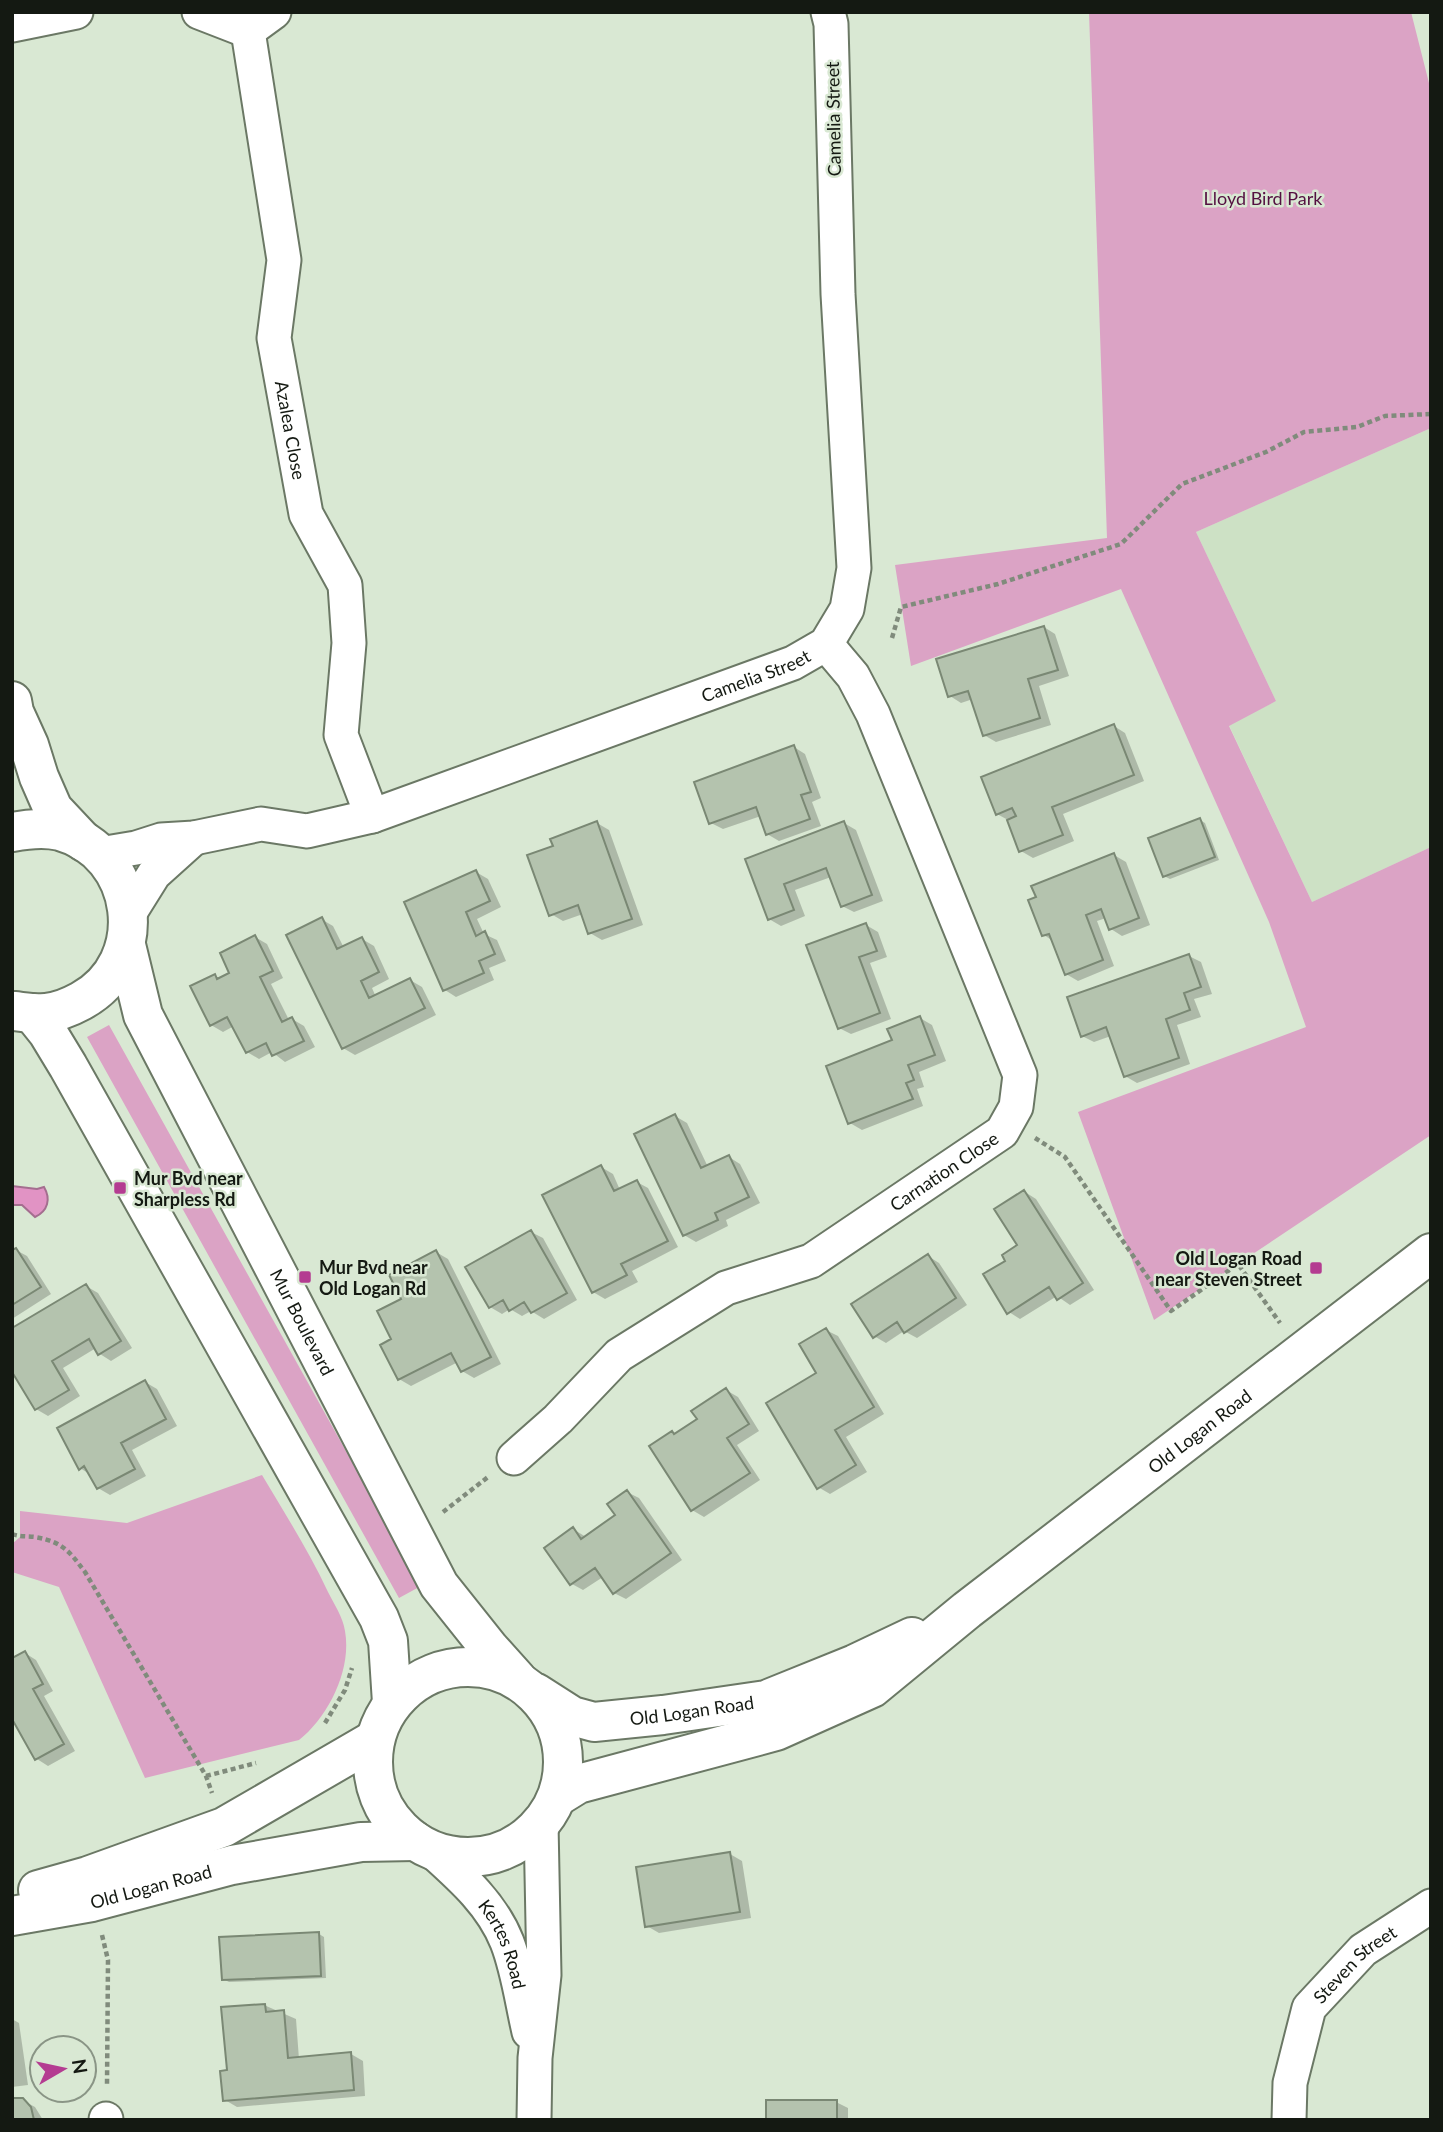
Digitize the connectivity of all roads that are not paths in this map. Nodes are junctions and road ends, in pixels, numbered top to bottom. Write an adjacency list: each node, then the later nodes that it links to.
1 (76, 12): 5 (street)
2 (199, 12): 4 (street)
3 (828, 12): 6 (street, Camelia Street)
4 (261, 22): 8 (street, Azalea Close)
5 (12, 25)
6 (826, 644): 8 (street, Camelia Street); 15 (street, Carnation Close)
7 (13, 711): 11 (main road)
8 (372, 816): 10 (street, Camelia Street)
9 (12, 832): 11 (main road)
10 (194, 838): 11 (street, Camelia Street); 12 (street)
11 (92, 848): 12 (main road, Mur Boulevard)
12 (127, 930): 13 (main road); 17 (main road, Mur Boulevard)
13 (22, 1012): 18 (main road)
14 (1431, 1252): 16 (main road, Old Logan Road)
15 (514, 1458)
16 (967, 1610): 17 (main road, Old Logan Road); 20 (main road, Old Logan Road)
17 (525, 1685): 18 (main road); 20 (main road)
18 (392, 1703): 19 (main road)
19 (374, 1740): 21 (main road); 22 (main road, Old Logan Road)
20 (549, 1810): 21 (main road); 25 (street, Kertes Road)
21 (423, 1846): 24 (main road, Old Logan Road); 25 (street, Kertes Road)
22 (12, 1898)
23 (1431, 1906): 27 (street, Steven Street)
24 (12, 1916)
25 (535, 2058): 26 (street, Kertes Road)
26 (534, 2120)
27 (1289, 2120)

